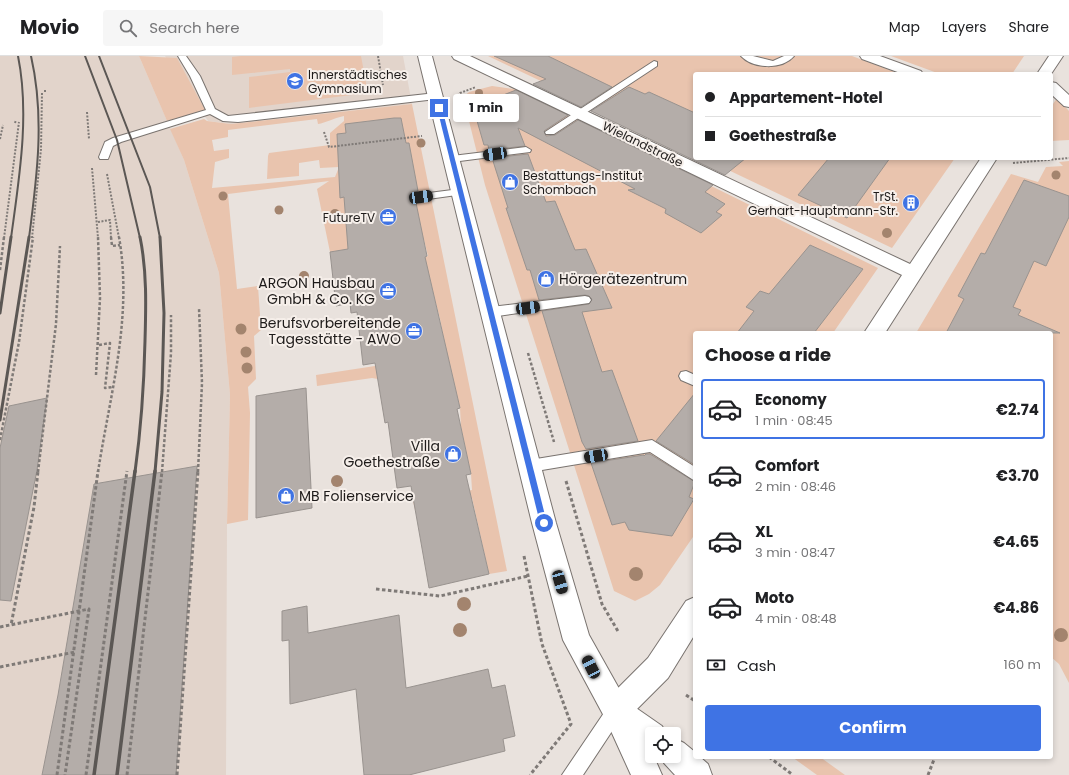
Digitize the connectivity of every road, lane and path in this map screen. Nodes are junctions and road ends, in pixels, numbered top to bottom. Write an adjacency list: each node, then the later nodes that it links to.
1 (182, 56): 17 (lane)
2 (378, 56): 15 (path)
3 (425, 56): 14 (street)
4 (460, 56): 19 (street, Wielandstraße)
5 (745, 56): 6 (lane)
6 (790, 56)
7 (867, 56): 10 (street)
8 (1056, 56): 11 (street)
9 (654, 64): 19 (lane)
10 (911, 72)
11 (1045, 72)
12 (1053, 88): 16 (street)
13 (44, 92): 53 (path)
14 (436, 96): 15 (lane); 29 (street)
15 (386, 102): 17 (lane)
16 (1069, 103)
17 (211, 111): 30 (lane)
18 (87, 112): 26 (path)
19 (580, 114): 23 (lane); 43 (street, Wielandstraße)
20 (20, 122): 42 (path)
21 (3, 125): 25 (path)
22 (324, 132): 24 (path)
23 (550, 132)
24 (424, 135)
25 (0, 139)
26 (89, 140)
27 (509, 145): 29 (lane)
28 (526, 150): 29 (lane)
29 (451, 156): 37 (street)
30 (104, 157): 40 (path)
31 (1069, 158): 32 (path)
32 (1053, 159)
33 (988, 160): 43 (street)
34 (1047, 160): 36 (path)
35 (92, 162): 39 (path)
36 (1013, 163)
37 (460, 192): 38 (lane); 47 (street)
38 (421, 197)
39 (97, 222): 40 (path); 50 (path)
40 (120, 245): 52 (path)
41 (60, 246): 62 (path)
42 (0, 270)
43 (913, 274): 49 (street)
44 (585, 300): 46 (lane)
45 (199, 308): 79 (path)
46 (516, 310): 47 (lane); 54 (path)
47 (491, 312): 55 (street)
48 (171, 315): 78 (path)
49 (875, 331)
50 (99, 345): 51 (path); 52 (path)
51 (96, 375)
52 (113, 387): 60 (path)
53 (0, 440)
54 (560, 462): 55 (lane); 57 (lane); 64 (path)
55 (530, 466): 69 (street)
56 (126, 471): 77 (path)
57 (693, 474)
58 (528, 576): 59 (path)
59 (376, 589)
60 (80, 611): 62 (path); 65 (path); 76 (path)
61 (693, 613): 69 (street)
62 (15, 624): 63 (path)
63 (0, 627)
64 (619, 633)
65 (75, 652): 66 (path); 75 (path)
66 (0, 668)
67 (686, 695): 68 (path)
68 (693, 700)
69 (616, 710): 71 (street); 81 (lane); 82 (street)
70 (571, 724): 80 (path)
71 (645, 731)
72 (772, 759): 84 (path)
73 (934, 759): 85 (path)
74 (681, 760): 83 (street)
75 (57, 775)
76 (65, 775)
77 (86, 775)
78 (127, 775)
79 (177, 775)
80 (530, 775)
81 (572, 775)
82 (647, 775)
83 (697, 775)
84 (793, 775)
85 (928, 775)

